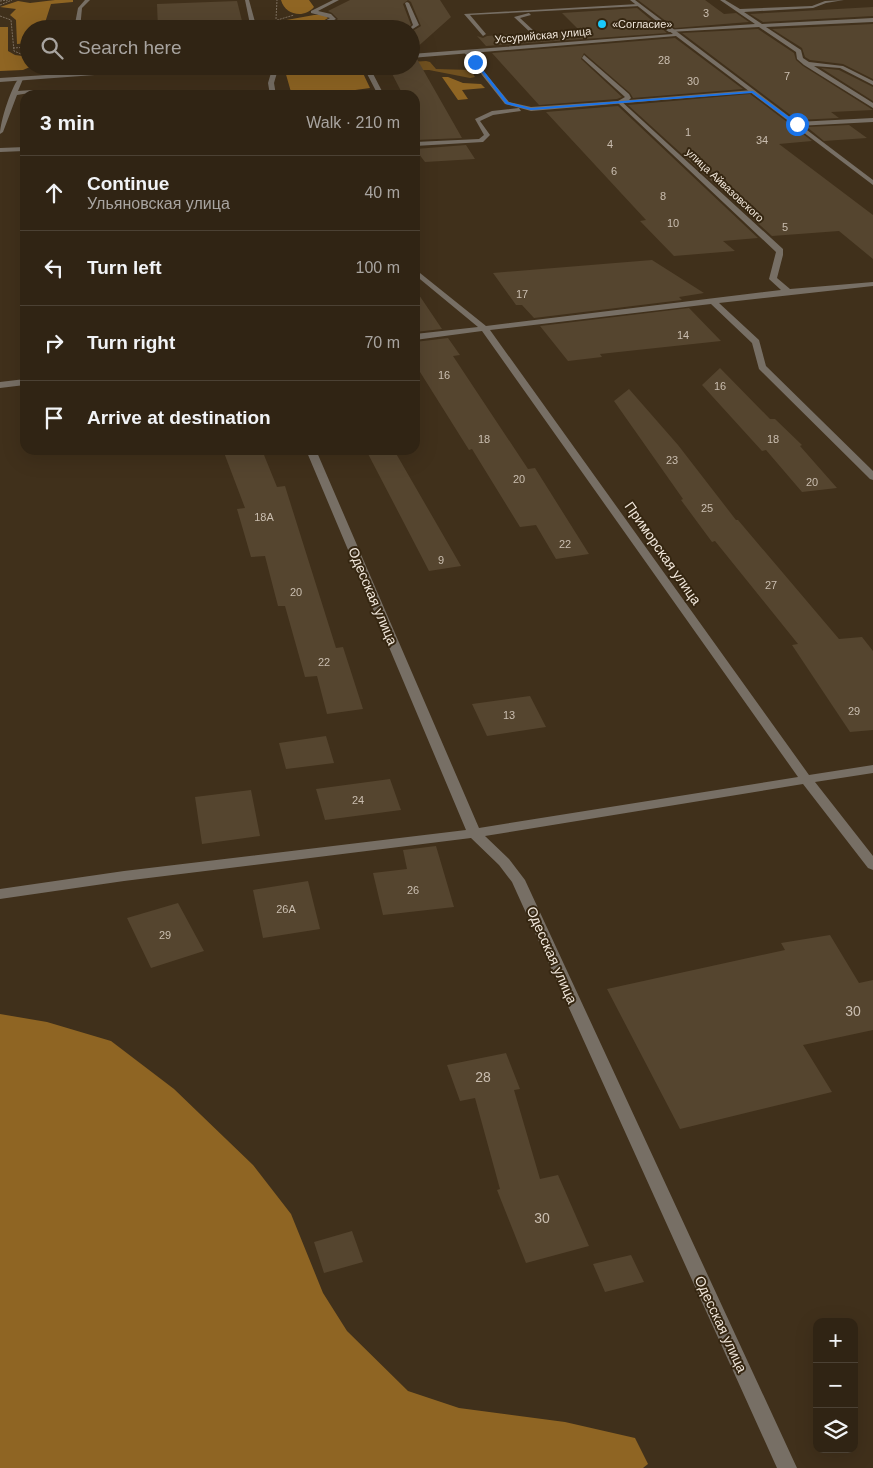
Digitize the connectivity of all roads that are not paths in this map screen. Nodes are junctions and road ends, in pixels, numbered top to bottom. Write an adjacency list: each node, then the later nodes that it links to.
1 (88, 0): 10 (street)
2 (247, 0): 11 (street)
3 (337, 0): 12 (street)
4 (632, 0): 8 (street)
5 (722, 0): 9 (street)
6 (842, 0): 9 (street)
7 (407, 3): 13 (street)
8 (638, 5): 16 (street); 17 (street); 18 (street)
9 (738, 11): 15 (street)
10 (78, 20)
11 (252, 20)
12 (330, 20)
13 (414, 20)
14 (873, 20): 15 (street)
15 (762, 25): 16 (street); 23 (street)
16 (669, 30): 19 (street)
17 (532, 32)
18 (483, 34)
19 (676, 35): 20 (street, Уссурийская улица); 34 (street)
20 (465, 52): 21 (street, Уссурийская улица); 39 (street)
21 (420, 55)
22 (584, 57): 37 (street)
23 (806, 64): 30 (street); 38 (street)
24 (76, 75): 27 (street)
25 (273, 75): 32 (street)
26 (371, 75): 33 (street)
27 (31, 78): 28 (street); 31 (street)
28 (20, 79): 29 (street); 35 (street)
29 (0, 80)
30 (873, 83)
31 (33, 90)
32 (272, 90)
33 (378, 90)
34 (753, 92): 37 (street); 41 (street)
35 (14, 93): 36 (street); 42 (street)
36 (20, 93)
37 (620, 102): 39 (street); 49 (street, улица Айвазовского)
38 (873, 106)
39 (531, 109): 43 (street)
40 (873, 120): 41 (street)
41 (797, 124): 46 (street)
42 (0, 132)
43 (420, 146)
44 (20, 149): 45 (street)
45 (0, 150)
46 (873, 182)
47 (420, 275): 51 (street, Приморская улица)
48 (873, 284): 49 (street)
49 (788, 292): 50 (street)
50 (714, 302): 51 (street); 56 (street)
51 (485, 329): 52 (street); 58 (street, Приморская улица)
52 (420, 336)
53 (20, 383): 54 (street)
54 (0, 385)
55 (313, 455): 59 (street, Одесская улица)
56 (873, 477)
57 (873, 769): 58 (street)
58 (807, 781): 59 (street); 60 (street, Приморская улица)
59 (474, 833): 61 (street); 62 (street, Одесская улица)
60 (873, 865)
61 (0, 894)
62 (787, 1468)

